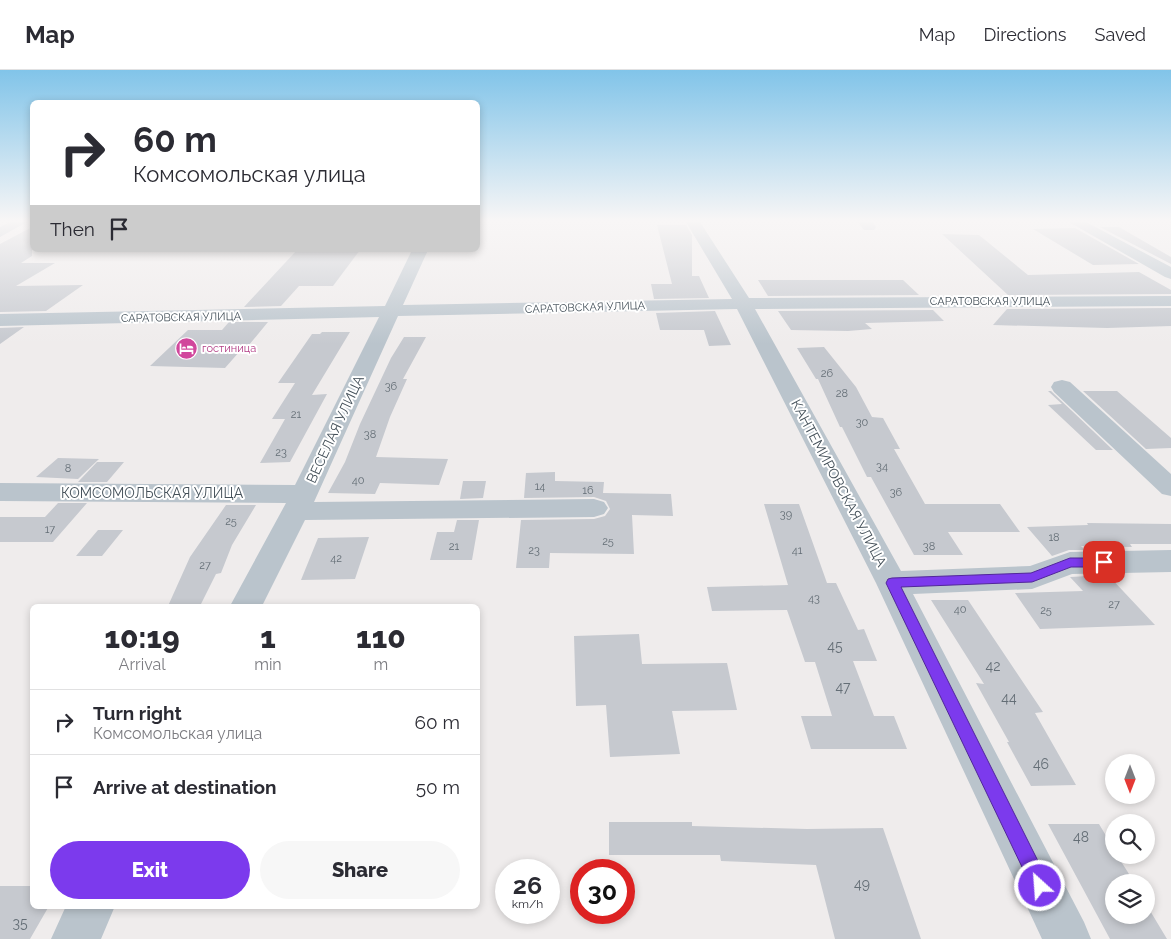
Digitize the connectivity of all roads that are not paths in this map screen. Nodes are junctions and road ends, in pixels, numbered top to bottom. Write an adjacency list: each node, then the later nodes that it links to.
1 (414, 263): 7 (street, ВЕСЕЛАЯ УЛИЦА)
2 (717, 263): 6 (street, КАНТЕМИРОВСКАЯ УЛИЦА)
3 (1150, 263): 4 (street)
4 (1171, 274)
5 (1171, 301): 6 (street, САРАТОВСКАЯ УЛИЦА)
6 (743, 303): 7 (street, САРАТОВСКАЯ УЛИЦА); 15 (street, КАНТЕМИРОВСКАЯ УЛИЦА)
7 (391, 312): 8 (street, САРАТОВСКАЯ УЛИЦА); 12 (street, ВЕСЕЛАЯ УЛИЦА)
8 (0, 320)
9 (1062, 387): 10 (street)
10 (1171, 488)
11 (2, 494): 12 (street, КОМСОМОЛЬСКАЯ УЛИЦА)
12 (300, 503): 13 (street, КОМСОМОЛЬСКАЯ УЛИЦА); 16 (street, ВЕСЕЛАЯ УЛИЦА)
13 (594, 508)
14 (1171, 561): 15 (street)
15 (892, 583): 19 (street, КАНТЕМИРОВСКАЯ УЛИЦА)
16 (247, 604)
17 (90, 909): 18 (street)
18 (75, 939)
19 (1066, 939)

